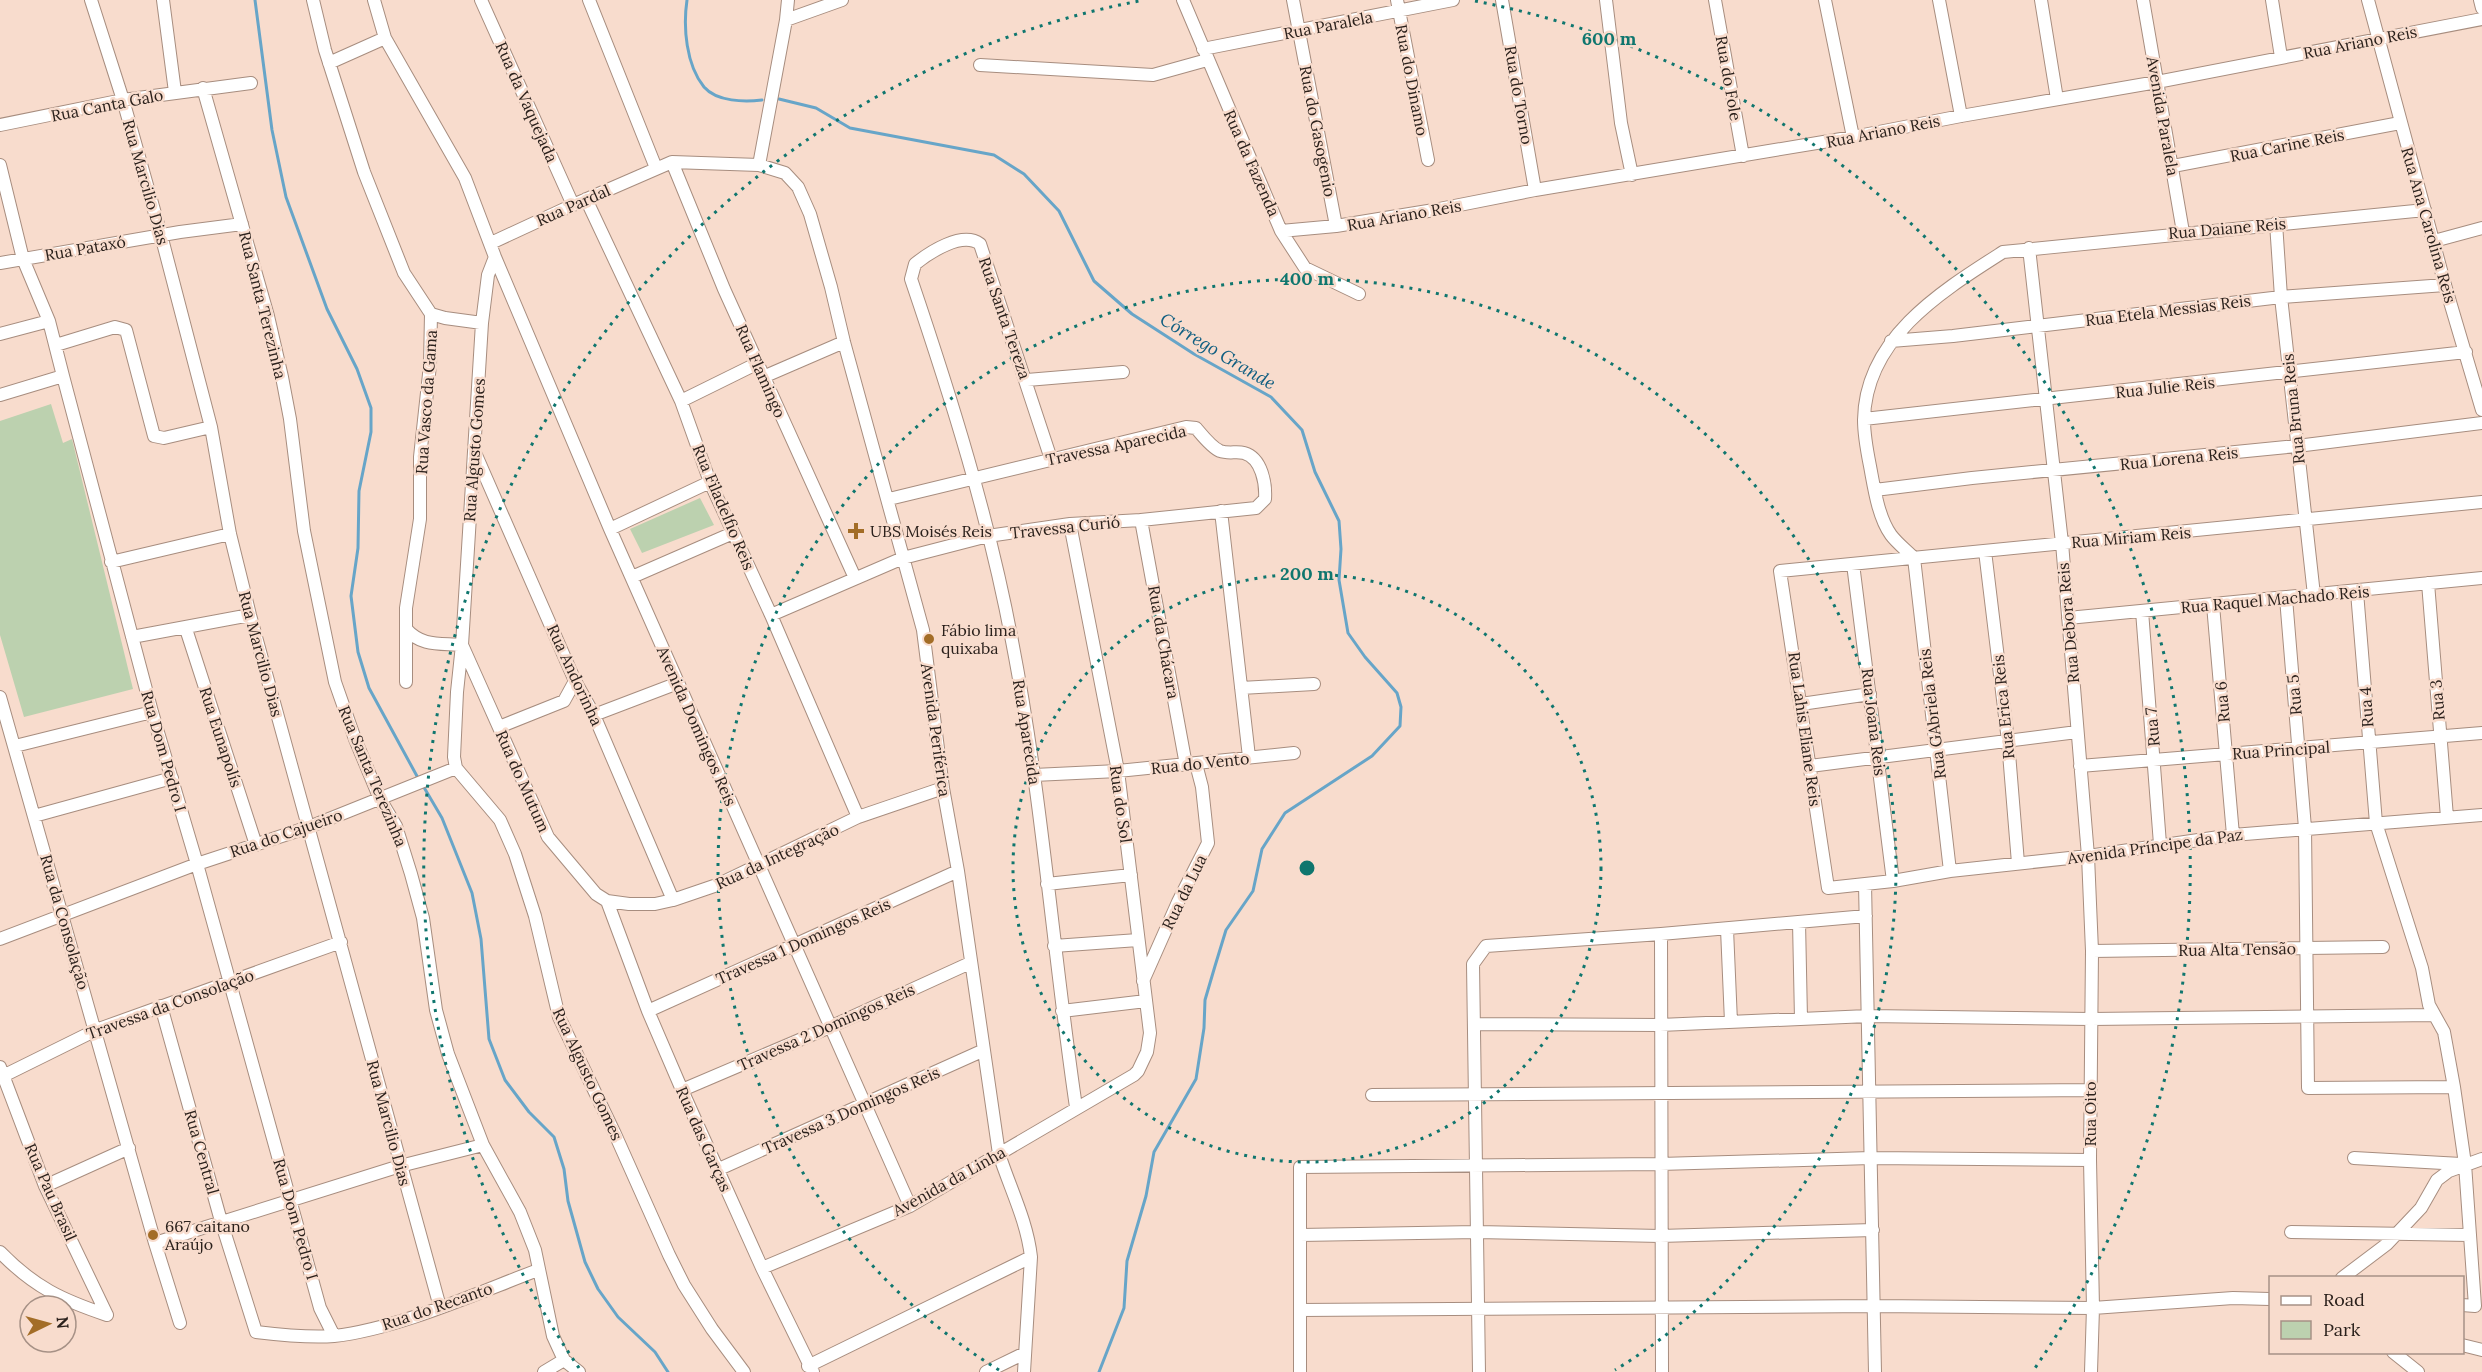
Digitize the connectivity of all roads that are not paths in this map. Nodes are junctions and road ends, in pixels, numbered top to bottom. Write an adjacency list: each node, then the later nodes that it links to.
1 (91, 0): 38 (street, Rua Marcilio Dias)
2 (163, 0): 36 (street)
3 (313, 0): 31 (street, Rua Vasco da Gama)
4 (374, 0): 27 (street, Avenida Domingos Reis)
5 (481, 0): 53 (street, Rua da Vaquejada)
6 (589, 0): 49 (street)
7 (788, 0): 25 (street)
8 (842, 0): 25 (street)
9 (1183, 0): 29 (street, Rua da Fazenda)
10 (1293, 0): 26 (street, Rua do Gasogenio)
11 (1453, 0): 22 (street, Rua Paralela)
12 (1502, 0): 51 (street, Rua do Torno)
13 (1606, 0): 50 (street)
14 (1715, 0): 43 (street, Rua do Fole)
15 (1825, 0): 42 (street)
16 (1938, 0): 39 (street)
17 (2041, 0): 37 (street)
18 (2143, 0): 33 (street, Avenida Paralela)
19 (2272, 0): 30 (street)
20 (2368, 0): 28 (street, Rua Ana Carolina Reis)
21 (2480, 0): 23 (street)
22 (1398, 5): 26 (street, Rua Paralela); 44 (street, Rua do Dinamo)
23 (2482, 8)
24 (2482, 19): 28 (street, Rua Ariano Reis)
25 (786, 20): 47 (street)
26 (1299, 31): 29 (street, Rua Paralela); 57 (street, Rua do Gasogenio)
27 (385, 38): 31 (street); 63 (street, Avenida Domingos Reis)
28 (2378, 39): 30 (street, Rua Ariano Reis); 40 (street, Rua Ana Carolina Reis)
29 (1205, 54): 32 (street, Rua Paralela); 59 (street, Rua da Fazenda)
30 (2281, 57): 33 (street, Rua Ariano Reis)
31 (329, 63): 72 (street, Rua Vasco da Gama)
32 (980, 65)
33 (2157, 82): 37 (street, Rua Ariano Reis); 48 (street, Avenida Paralela)
34 (251, 83): 35 (street, Rua Canta Galo)
35 (203, 88): 36 (street, Rua Canta Galo); 55 (street, Rua Santa Terezinha)
36 (175, 92): 38 (street, Rua Canta Galo)
37 (2057, 99): 39 (street, Rua Ariano Reis)
38 (123, 100): 41 (street, Rua Canta Galo); 61 (street, Rua Marcilio Dias)
39 (1961, 116): 42 (street, Rua Ariano Reis)
40 (2400, 123): 48 (street, Rua Carine Reis); 54 (street, Rua Ana Carolina Reis)
41 (0, 125)
42 (1853, 137): 43 (street, Rua Ariano Reis)
43 (1743, 156): 50 (street, Rua Ariano Reis)
44 (1428, 160)
45 (672, 162): 47 (street, Avenida Periférica); 49 (street, Rua Pardal); 81 (street, Rua Flamingo)
46 (0, 165): 66 (street, Rua Dom Pedro I)
47 (759, 165): 78 (street, Avenida Periférica)
48 (2173, 166): 60 (street, Avenida Paralela)
49 (656, 168): 52 (street, Rua Pardal)
50 (1632, 175): 51 (street, Rua Ariano Reis)
51 (1535, 190): 57 (street, Rua Ariano Reis)
52 (586, 199): 53 (street, Rua Pardal); 89 (street, Rua Filadelfio Reis)
53 (573, 205): 63 (street, Rua Pardal)
54 (2425, 210): 56 (street, Rua Daiane Reis); 62 (street, Rua Ana Carolina Reis)
55 (242, 224): 61 (street, Rua Pataxó); 167 (street, Rua Santa Terezinha)
56 (2276, 224): 60 (street, Rua Daiane Reis); 71 (street, Rua Bruna Reis)
57 (1336, 226): 59 (street, Rua Ariano Reis)
58 (2482, 228): 62 (street)
59 (1281, 231): 69 (street, Rua da Fazenda)
60 (2183, 232): 64 (street, Rua Daiane Reis)
61 (161, 235): 66 (street, Rua Pataxó); 93 (street, Rua Marcilio Dias)
62 (2434, 241): 68 (street, Rua Ana Carolina Reis)
63 (491, 243): 65 (street, Avenida Domingos Reis)
64 (2029, 248): 75 (street, Rua Debora Reis); 77 (street, Rua Daiane Reis)
65 (495, 257): 74 (street, Rua Algusto Gomes); 107 (street, Avenida Domingos Reis)
66 (23, 259): 67 (street, Rua Pataxó); 73 (street, Rua Dom Pedro I)
67 (0, 263)
68 (2445, 285): 71 (street, Rua Etela Messias Reis); 80 (street, Rua Ana Carolina Reis)
69 (1359, 294)
70 (917, 296): 86 (street, Rua Santa Tereza); 98 (street, Rua Aparecida)
71 (2281, 297): 75 (street, Rua Etela Messias Reis); 83 (street, Rua Bruna Reis)
72 (431, 314): 74 (street); 131 (street, Rua Vasco da Gama)
73 (49, 321): 76 (street); 79 (street, Rua Dom Pedro I)
74 (482, 323): 95 (street, Rua Algusto Gomes)
75 (2037, 326): 77 (street, Rua Etela Messias Reis); 88 (street, Rua Debora Reis)
76 (0, 334)
77 (1891, 341): 91 (street, Rua Daiane Reis)
78 (844, 342): 85 (street); 101 (street, Avenida Periférica)
79 (56, 345): 84 (street, Rua Dom Pedro I); 93 (street)
80 (2466, 352): 83 (street, Rua Julie Reis); 90 (street, Rua Ana Carolina Reis)
81 (758, 363): 85 (street, Rua Flamingo); 89 (street)
82 (1122, 372): 86 (street)
83 (2289, 373): 88 (street, Rua Julie Reis); 94 (street, Rua Bruna Reis)
84 (63, 376): 87 (street); 115 (street, Rua Dom Pedro I)
85 (763, 377): 119 (street, Rua Flamingo)
86 (1027, 380): 96 (street, Rua Santa Tereza)
87 (0, 395)
88 (2044, 400): 91 (street, Rua Julie Reis); 97 (street, Rua Debora Reis)
89 (681, 401): 99 (street, Rua Filadelfio Reis)
90 (2482, 410)
91 (1864, 419): 100 (street, Rua Daiane Reis)
92 (2482, 423): 94 (street, Rua Lorena Reis)
93 (211, 427): 109 (street, Rua Marcilio Dias)
94 (2297, 446): 97 (street, Rua Lorena Reis); 105 (street, Rua Bruna Reis)
95 (474, 451): 133 (street, Rua Algusto Gomes); 134 (street, Rua Andorinha)
96 (1051, 459): 98 (street, Travessa Aparecida); 103 (street, Travessa Aparecida)
97 (2053, 471): 100 (street, Rua Lorena Reis); 111 (street, Rua Debora Reis)
98 (974, 477): 101 (street, Travessa Aparecida); 110 (street, Rua Aparecida)
99 (710, 482): 107 (street); 108 (street, Rua Filadelfio Reis)
100 (1875, 490): 114 (street, Rua Daiane Reis)
101 (889, 499): 113 (street, Avenida Periférica)
102 (2482, 502): 105 (street, Rua Miriam Reis)
103 (1225, 511): 104 (street, Travessa Curió); 138 (street)
104 (1141, 520): 106 (street, Travessa Curió); 159 (street, Rua da Chácara)
105 (2306, 520): 111 (street, Rua Miriam Reis); 123 (street, Rua Bruna Reis)
106 (1070, 524): 110 (street, Travessa Curió); 163 (street, Rua do Sol)
107 (610, 529): 118 (street, Avenida Domingos Reis)
108 (733, 533): 118 (street); 128 (street, Rua Filadelfio Reis)
109 (230, 534): 115 (street); 127 (street, Rua Marcilio Dias)
110 (988, 536): 113 (street, Travessa Curió); 164 (street, Rua Aparecida)
111 (2062, 543): 112 (street, Rua Miriam Reis); 129 (street, Rua Debora Reis)
112 (1985, 551): 114 (street, Rua Miriam Reis); 149 (street, Rua Erica Reis)
113 (903, 558): 119 (street, Travessa Curió); 166 (street, Avenida Periférica)
114 (1914, 558): 116 (street, Rua Miriam Reis); 153 (street, Rua GAbriela Reis)
115 (111, 562): 132 (street, Rua Dom Pedro I)
116 (1853, 564): 117 (street, Rua Miriam Reis); 139 (street, Rua Joana Reis)
117 (1780, 571): 141 (street, Rua Lahis Eliane Reis)
118 (632, 576): 136 (street, Avenida Domingos Reis)
119 (855, 578): 128 (street, Travessa Curió)
120 (2482, 578): 121 (street, Rua Raquel Machado Reis)
121 (2428, 584): 122 (street, Rua Raquel Machado Reis); 148 (street, Rua 3)
122 (2357, 592): 123 (street, Rua Raquel Machado Reis); 150 (street, Rua 4)
123 (2314, 595): 124 (street, Rua Raquel Machado Reis)
124 (2286, 598): 125 (street, Rua Raquel Machado Reis); 152 (street, Rua 5)
125 (2213, 605): 126 (street, Rua Raquel Machado Reis); 155 (street, Rua 6)
126 (2142, 611): 129 (street, Rua Raquel Machado Reis); 158 (street, Rua 7)
127 (250, 615): 130 (street); 173 (street, Rua Marcilio Dias)
128 (771, 615): 170 (street, Rua Filadelfio Reis)
129 (2068, 618): 146 (street, Rua Debora Reis)
130 (186, 629): 132 (street); 177 (street, Rua Eunapolís)
131 (406, 629): 133 (street); 135 (street, Rua Vasco da Gama)
132 (132, 637): 142 (street, Rua Dom Pedro I)
133 (462, 645): 145 (street, Rua do Mutum); 162 (street)
134 (575, 681): 143 (street, Rua Andorinha); 145 (street)
135 (406, 682)
136 (678, 683): 143 (street); 181 (street, Avenida Domingos Reis)
137 (1314, 684): 138 (street)
138 (1241, 688): 156 (street)
139 (1870, 694): 141 (street); 157 (street, Rua Joana Reis)
140 (0, 697): 144 (street, Rua da Consolação)
141 (1801, 704): 160 (street, Rua Lahis Eliane Reis)
142 (152, 712): 151 (street); 165 (street, Rua Dom Pedro I)
143 (594, 715): 189 (street, Rua Andorinha)
144 (4, 723): 151 (street, Rua da Consolação)
145 (499, 727): 190 (street, Rua do Mutum)
146 (2077, 732): 149 (street); 161 (street, Rua Debora Reis)
147 (2482, 733): 148 (street, Rua Principal)
148 (2440, 738): 150 (street, Rua Principal); 171 (street, Rua 3)
149 (2008, 741): 153 (street); 179 (street, Rua Erica Reis)
150 (2369, 743): 152 (street, Rua Principal); 172 (street, Rua 4)
151 (15, 746): 169 (street, Rua da Consolação)
152 (2299, 749): 155 (street, Rua Principal); 174 (street, Rua 5)
153 (1936, 751): 157 (street); 182 (street, Rua GAbriela Reis)
154 (1294, 753): 156 (street, Rua do Vento)
155 (2227, 754): 158 (street, Rua Principal); 175 (street, Rua 6)
156 (1249, 757): 159 (street, Rua do Vento)
157 (1879, 758): 160 (street); 185 (street, Rua Joana Reis)
158 (2154, 759): 161 (street, Rua Principal); 176 (street, Rua 7)
159 (1191, 764): 163 (street, Rua do Vento); 206 (street, Rua da Lua)
160 (1810, 766): 188 (street, Rua Lahis Eliane Reis)
161 (2080, 766): 178 (street, Rua Debora Reis)
162 (456, 768): 167 (street, Rua do Cajueiro); 281 (street, Rua Algusto Gomes)
163 (1118, 771): 164 (street, Rua do Vento); 184 (street, Rua do Sol)
164 (1034, 775): 186 (street, Rua Aparecida)
165 (171, 778): 169 (street); 180 (street, Rua Dom Pedro I)
166 (943, 788): 170 (street, Rua da Integração); 183 (street, Avenida Periférica)
167 (380, 799): 173 (street, Rua do Cajueiro); 233 (street, Rua Santa Terezinha)
168 (2482, 815): 171 (street, Avenida Príncipe da Paz)
169 (34, 816): 191 (street, Rua da Consolação)
170 (858, 817): 181 (street, Rua da Integração)
171 (2447, 817): 172 (street, Avenida Príncipe da Paz)
172 (2376, 823): 174 (street, Avenida Príncipe da Paz); 211 (street, Rua 4)
173 (309, 827): 177 (street, Rua do Cajueiro); 198 (street, Rua Marcilio Dias)
174 (2305, 828): 175 (street, Avenida Príncipe da Paz); 202 (street, Rua 5)
175 (2233, 835): 176 (street, Avenida Príncipe da Paz)
176 (2160, 844): 178 (street, Avenida Príncipe da Paz)
177 (256, 845): 180 (street, Rua do Cajueiro)
178 (2088, 856): 179 (street, Avenida Príncipe da Paz); 203 (street, Rua Oito)
179 (2018, 863): 182 (street, Avenida Príncipe da Paz)
180 (197, 864): 191 (street, Rua do Cajueiro); 205 (street, Rua Dom Pedro I)
181 (758, 865): 189 (street, Rua da Integração); 199 (street, Avenida Domingos Reis)
182 (1950, 871): 185 (street, Avenida Príncipe da Paz)
183 (958, 872): 199 (street, Travessa 1 Domingos Reis); 204 (street, Avenida Periférica)
184 (1131, 875): 186 (street); 197 (street, Rua do Sol)
185 (1893, 881): 187 (street, Avenida Príncipe da Paz)
186 (1047, 884): 200 (street, Rua Aparecida)
187 (1865, 884): 188 (street, Avenida Príncipe da Paz); 192 (street)
188 (1828, 888)
189 (673, 900): 190 (street, Rua da Integração)
190 (607, 901): 209 (street, Rua das Garças)
191 (63, 915): 196 (street, Rua do Cajueiro); 220 (street, Rua da Consolação)
192 (1866, 916): 193 (street); 212 (street)
193 (1799, 922): 194 (street); 214 (street)
194 (1727, 929): 195 (street); 216 (street)
195 (1660, 934): 217 (street); 218 (street)
196 (0, 939)
197 (1138, 940): 200 (street); 206 (street, Rua do Sol)
198 (341, 942): 205 (street, Travessa da Consolação); 243 (street, Rua Marcilio Dias)
199 (793, 945): 209 (street, Travessa 1 Domingos Reis); 219 (street, Avenida Domingos Reis)
200 (1054, 946): 210 (street, Rua Aparecida)
201 (2383, 947): 202 (street, Rua Alta Tensão)
202 (2305, 948): 203 (street, Rua Alta Tensão); 213 (street, Rua 5)
203 (2092, 951): 215 (street, Rua Oito)
204 (970, 963): 219 (street, Travessa 2 Domingos Reis); 221 (street, Avenida Periférica)
205 (229, 981): 208 (street, Travessa da Consolação); 246 (street, Rua Dom Pedro I)
206 (1143, 982): 207 (street, Rua do Sol)
207 (1146, 1001): 210 (street); 223 (street, Rua do Sol)
208 (161, 1006): 220 (street, Travessa da Consolação); 248 (street, Rua Central)
209 (648, 1011): 225 (street, Rua das Garças)
210 (1062, 1011): 232 (street, Rua Aparecida)
211 (2434, 1015): 213 (street); 224 (street, Rua 4)
212 (1868, 1016): 214 (street); 215 (street); 227 (street)
213 (2307, 1017): 215 (street); 224 (street, Rua 5)
214 (1801, 1019): 216 (street)
215 (2091, 1019): 226 (street, Rua Oito)
216 (1731, 1022): 218 (street)
217 (1474, 1024): 218 (street); 230 (street)
218 (1660, 1025): 228 (street)
219 (830, 1027): 225 (street, Travessa 2 Domingos Reis); 231 (street, Avenida Domingos Reis)
220 (96, 1030): 222 (street, Travessa da Consolação); 234 (street, Rua da Consolação)
221 (982, 1051): 231 (street, Travessa 3 Domingos Reis); 235 (street, Avenida Periférica)
222 (2, 1071): 245 (street, Rua Pau Brasil)
223 (1127, 1079): 232 (street, Avenida da Linha)
224 (2454, 1087): 242 (street, Rua 4)
225 (682, 1090): 244 (street, Rua das Garças)
226 (2090, 1090): 227 (street); 239 (street, Rua Oito)
227 (1870, 1091): 228 (street); 236 (street)
228 (1660, 1094): 230 (street); 241 (street)
229 (1372, 1095): 230 (street)
230 (1475, 1095): 240 (street)
231 (865, 1104): 244 (street, Travessa 3 Domingos Reis); 247 (street, Avenida Domingos Reis)
232 (1076, 1107): 235 (street, Avenida da Linha)
233 (483, 1146): 243 (street); 260 (street, Rua Santa Terezinha)
234 (129, 1148): 245 (street); 256 (street)
235 (999, 1154): 247 (street, Avenida da Linha); 258 (street, Avenida Periférica)
236 (1871, 1158): 239 (street); 241 (street); 249 (street)
237 (2354, 1158): 242 (street)
238 (2482, 1159): 242 (street)
239 (2090, 1160): 267 (street, Rua Oito)
240 (1476, 1164): 241 (street); 250 (street); 253 (street)
241 (1660, 1164): 255 (street)
242 (2465, 1164): 252 (street); 254 (street, Rua 4)
243 (400, 1166): 246 (street); 265 (street, Rua Marcilio Dias)
244 (718, 1169): 259 (street, Rua das Garças)
245 (45, 1186): 257 (street, Rua Pau Brasil)
246 (291, 1199): 248 (street); 272 (street, Rua Dom Pedro I)
247 (910, 1206): 259 (street, Avenida da Linha)
248 (222, 1221): 256 (street); 271 (street, Rua Central)
249 (1873, 1230): 255 (street); 264 (street)
250 (1477, 1232): 253 (street); 255 (street); 269 (street)
251 (2291, 1232): 252 (street)
252 (2398, 1232): 254 (street); 261 (street)
253 (1300, 1234): 268 (street)
254 (2470, 1235): 263 (street, Rua 4)
255 (1660, 1236): 266 (street)
256 (155, 1243): 270 (street)
257 (0, 1252)
258 (1031, 1257): 275 (street, Avenida Periférica); 278 (street)
259 (762, 1268): 278 (street, Rua das Garças)
260 (538, 1270): 265 (street, Rua do Recanto); 277 (street, Rua Santa Terezinha)
261 (2345, 1276)
262 (2269, 1299): 267 (street)
263 (2464, 1305)
264 (1875, 1306): 266 (street); 267 (street); 287 (street)
265 (440, 1307): 272 (street, Rua do Recanto)
266 (1660, 1308): 269 (street); 286 (street)
267 (2093, 1308): 288 (street, Rua Oito)
268 (1300, 1310): 269 (street); 284 (street)
269 (1478, 1310): 285 (street)
270 (180, 1323)
271 (256, 1332): 272 (street, Rua do Recanto)
272 (334, 1336)
273 (2464, 1345): 274 (street)
274 (2482, 1350)
275 (1025, 1353): 282 (street); 283 (street, Avenida Periférica)
276 (2394, 1354): 289 (street)
277 (564, 1360): 279 (street); 280 (street, Rua Santa Terezinha)
278 (810, 1369)
279 (544, 1372)
280 (579, 1372)
281 (744, 1372)
282 (986, 1372)
283 (1024, 1372)
284 (1300, 1372)
285 (1479, 1372)
286 (1662, 1372)
287 (1875, 1372)
288 (2091, 1372)
289 (2418, 1372)

